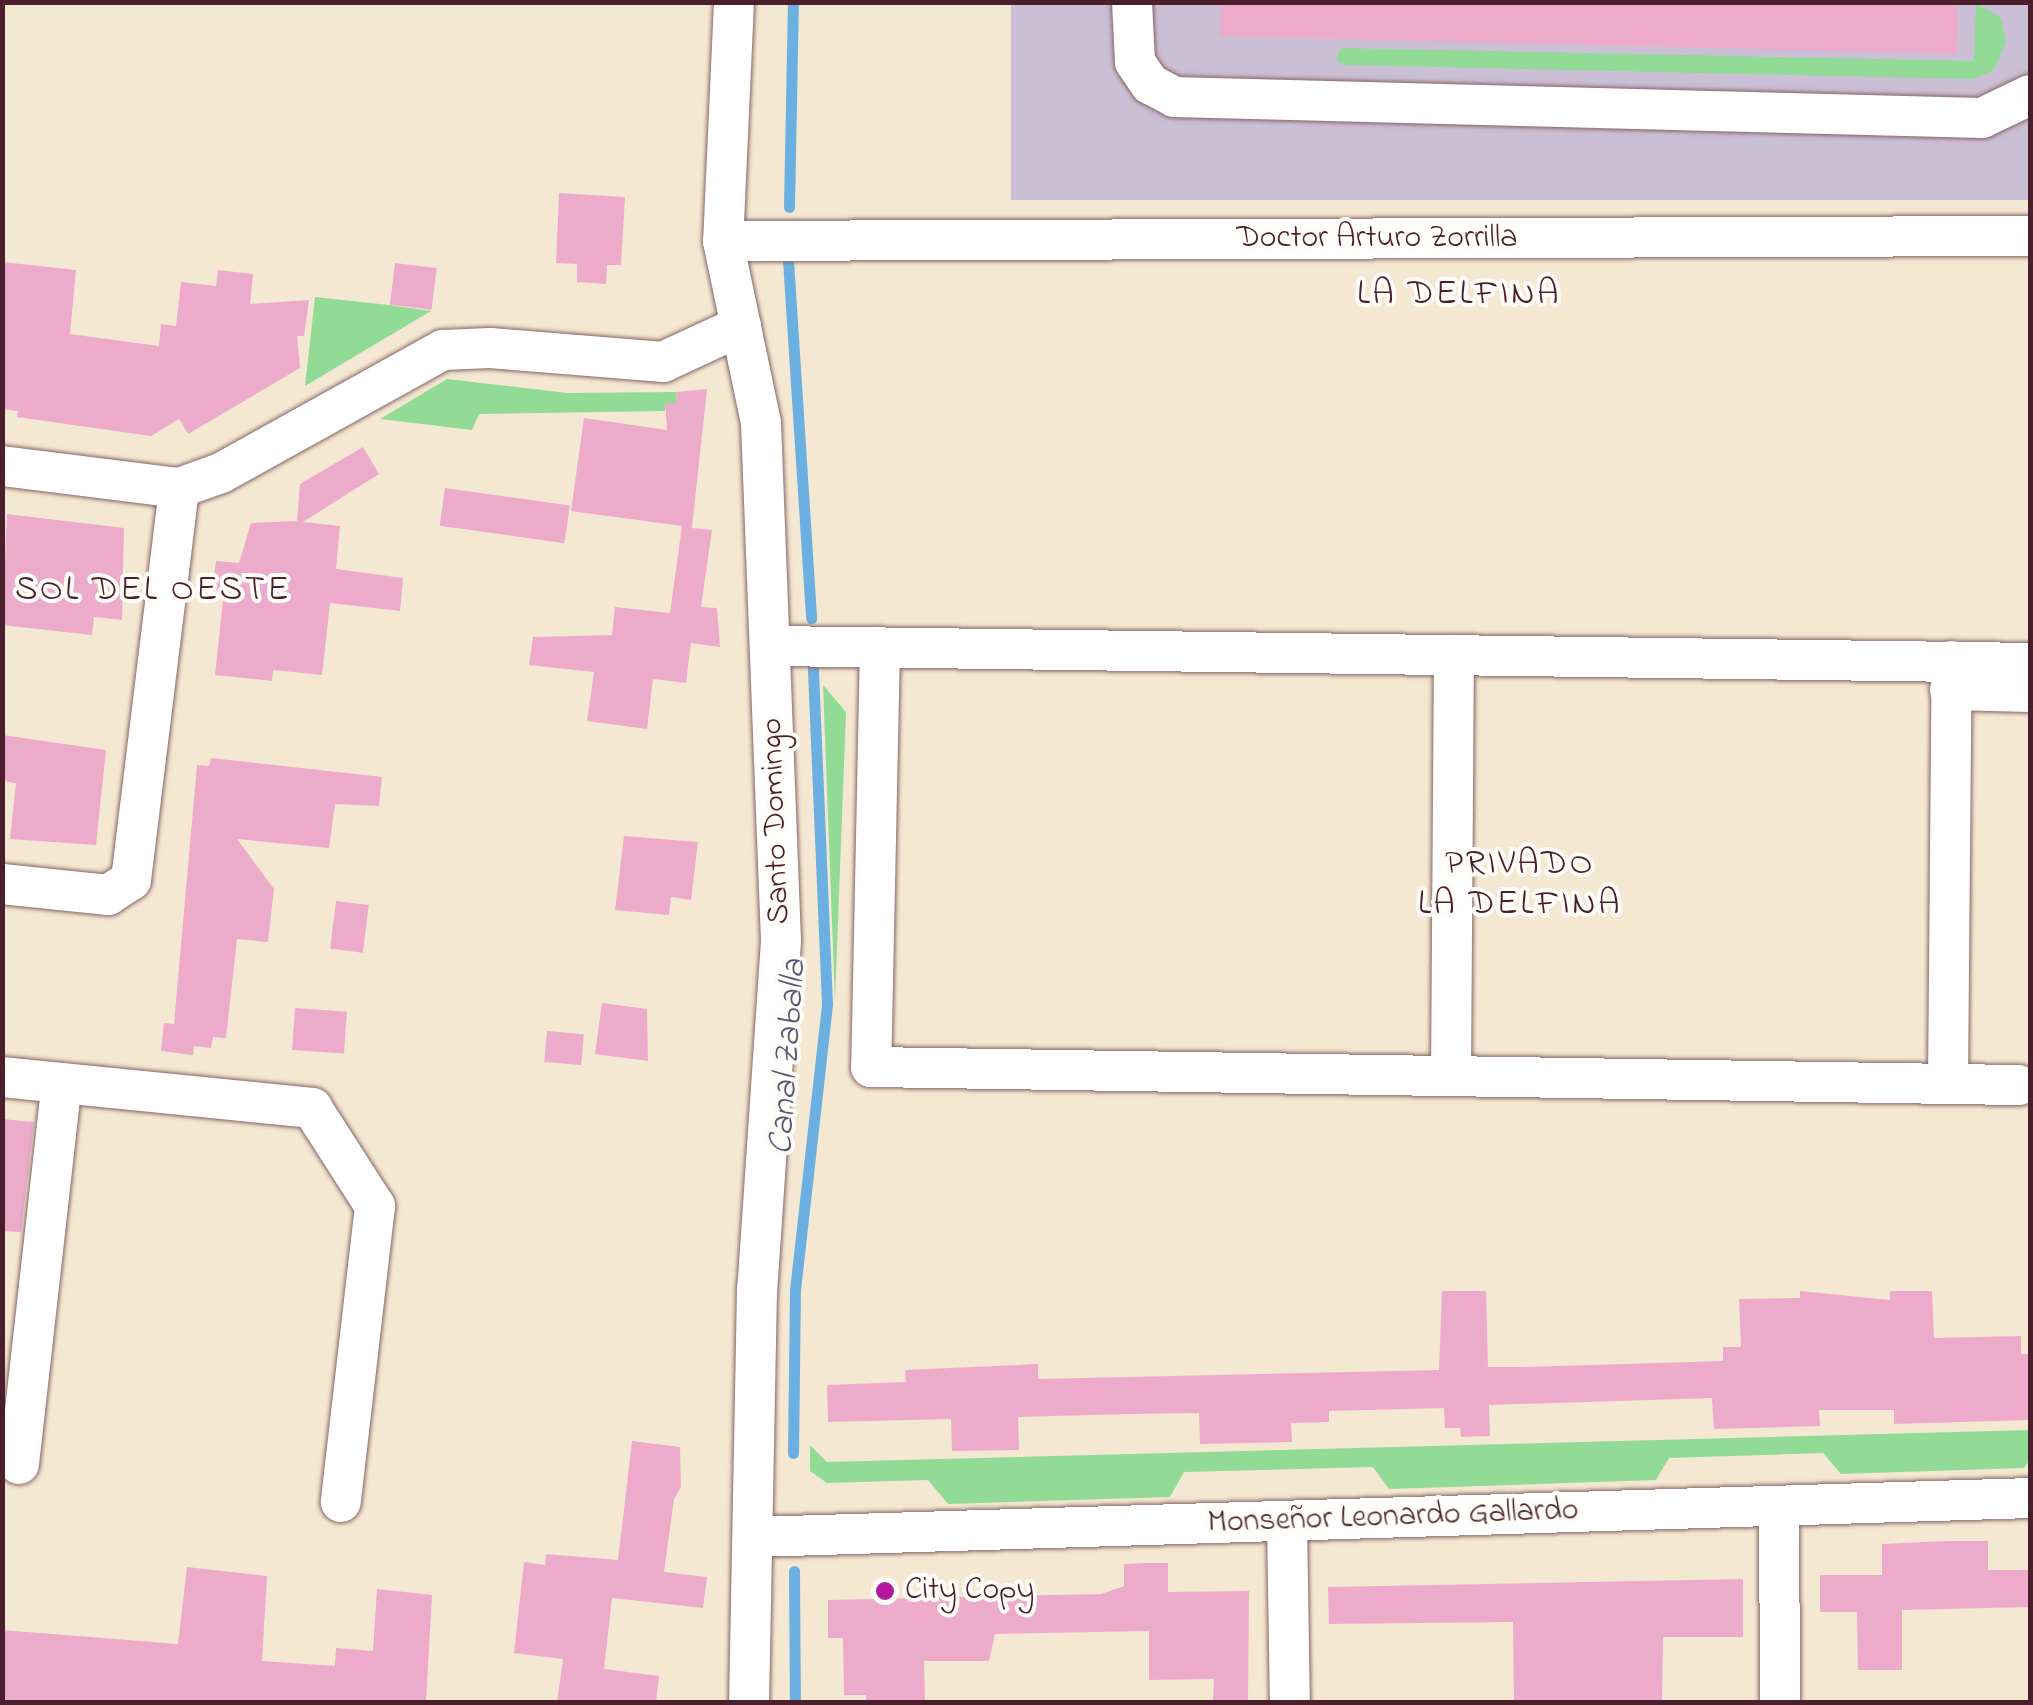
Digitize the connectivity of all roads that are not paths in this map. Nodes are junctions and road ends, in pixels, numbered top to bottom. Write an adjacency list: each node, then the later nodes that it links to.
1 (734, 2): 5 (street, Santo Domingo)
2 (1132, 2): 3 (street)
3 (2030, 95)
4 (2030, 236): 5 (street, Doctor Arturo Zorrilla)
5 (723, 241): 6 (street, Santo Domingo)
6 (741, 326): 8 (street); 9 (street, Santo Domingo)
7 (2, 466): 8 (street)
8 (179, 488): 15 (street)
9 (772, 646): 10 (street); 26 (street, Santo Domingo)
10 (880, 647): 11 (street); 16 (street)
11 (1454, 655): 13 (street); 16 (street)
12 (2030, 663): 13 (street)
13 (1951, 676): 14 (street); 19 (street)
14 (2030, 692)
15 (2, 884)
16 (1450, 1076): 19 (street)
17 (2, 1077): 18 (street)
18 (62, 1083): 21 (street); 23 (street)
19 (1948, 1084): 20 (street)
20 (2019, 1086)
21 (19, 1464)
22 (2030, 1498): 24 (street, Monseñor Leonardo Gallardo)
23 (341, 1502)
24 (1778, 1506): 25 (street, Monseñor Leonardo Gallardo); 29 (street)
25 (1287, 1521): 26 (street, Monseñor Leonardo Gallardo); 28 (street)
26 (755, 1537): 27 (street, Santo Domingo)
27 (750, 1702)
28 (1290, 1702)
29 (1780, 1702)

